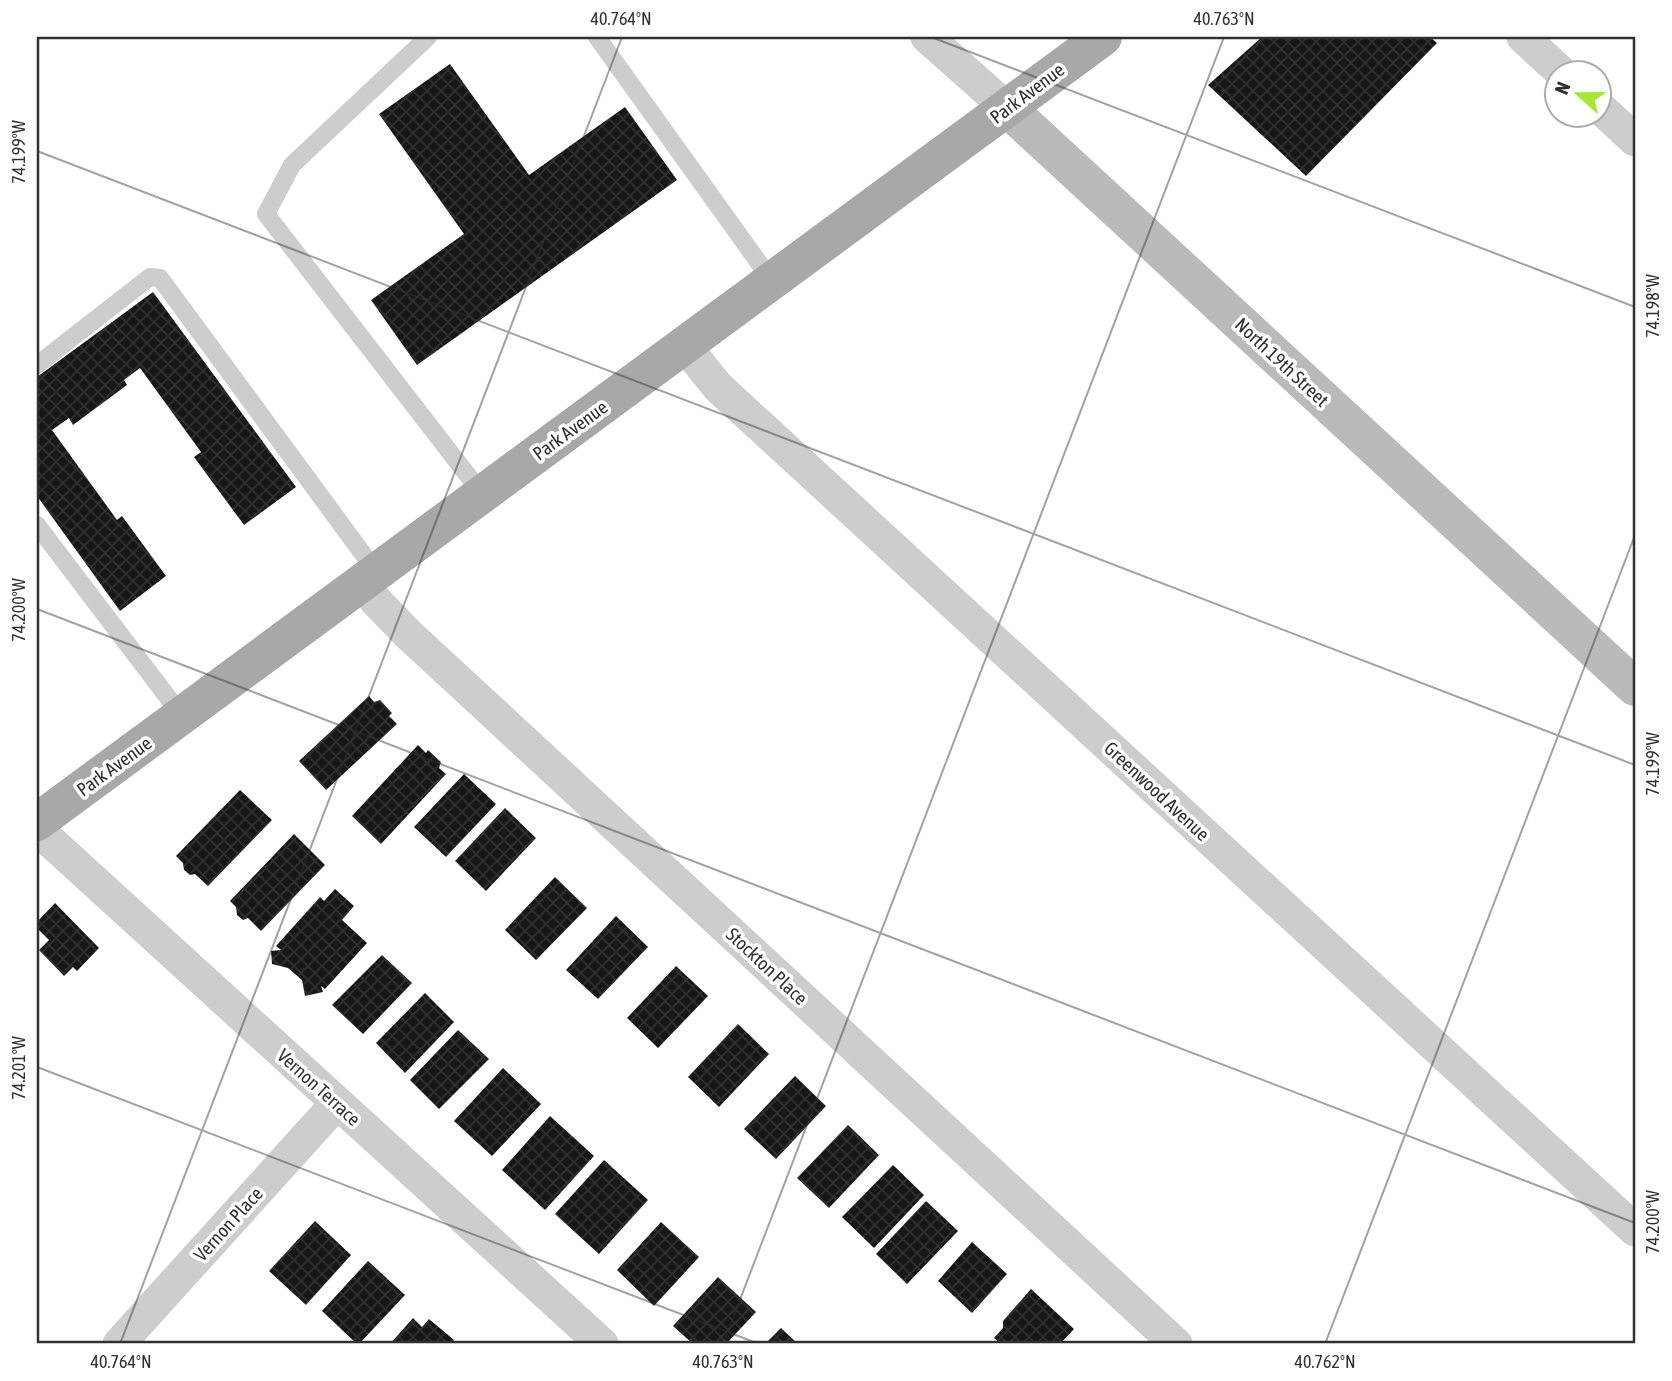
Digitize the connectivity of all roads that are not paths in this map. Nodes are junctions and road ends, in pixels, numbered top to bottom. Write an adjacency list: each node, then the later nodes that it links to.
1 (428, 37): 13 (lane)
2 (597, 37): 10 (lane)
3 (928, 37): 7 (street, North 19th Street)
4 (1103, 37): 7 (main road, Park Avenue)
5 (1523, 37): 6 (street)
6 (1548, 60)
7 (1007, 108): 10 (main road, Park Avenue); 16 (street, North 19th Street)
8 (1612, 119): 9 (street)
9 (1635, 140)
10 (772, 281): 11 (main road, Park Avenue)
11 (685, 346): 13 (main road, Park Avenue); 21 (street, Greenwood Avenue)
12 (37, 365): 15 (lane)
13 (482, 495): 15 (main road, Park Avenue)
14 (37, 525): 17 (lane)
15 (370, 578): 17 (main road, Park Avenue); 24 (street, Stockton Place)
16 (1635, 687)
17 (182, 716): 18 (main road, Park Avenue)
18 (37, 822)
19 (37, 829): 20 (street, Vernon Terrace)
20 (337, 1103): 22 (street, Vernon Place); 23 (street, Vernon Terrace)
21 (1635, 1230)
22 (119, 1344)
23 (602, 1344)
24 (1176, 1344)

